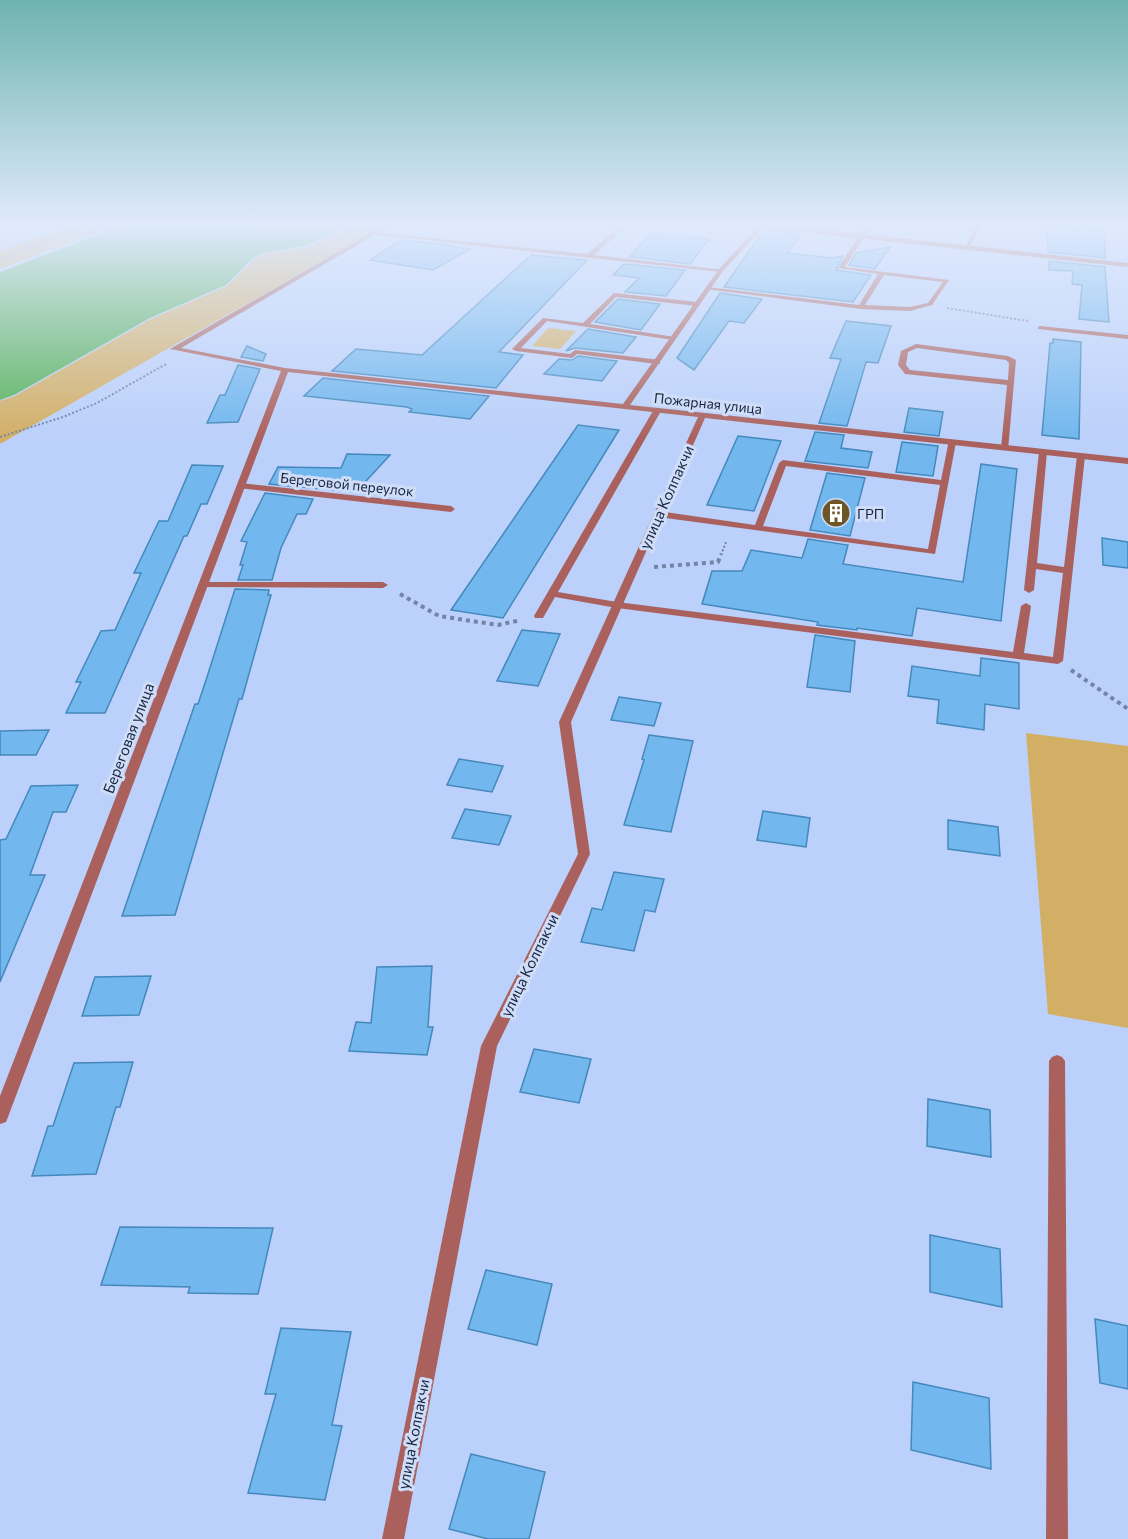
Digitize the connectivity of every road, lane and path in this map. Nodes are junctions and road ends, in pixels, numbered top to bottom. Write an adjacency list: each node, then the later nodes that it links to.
1 (267, 295): 13 (street, Пожарная улица)
2 (704, 295): 6 (street)
3 (760, 295): 8 (street)
4 (868, 295): 8 (street)
5 (937, 295): 7 (street)
6 (697, 304): 9 (street); 11 (street)
7 (930, 304): 8 (street); 10 (path)
8 (861, 306)
9 (585, 325): 11 (street); 14 (street)
10 (1040, 328): 12 (street)
11 (673, 338): 14 (street)
12 (1128, 338)
13 (196, 353): 15 (street, Пожарная улица); 20 (path)
14 (657, 362): 17 (street)
15 (285, 370): 17 (street, Пожарная улица); 27 (street, Береговая улица)
16 (1011, 383): 16 (street); 22 (street)
17 (624, 408): 18 (street, Пожарная улица)
18 (657, 411): 19 (street, Пожарная улица); 38 (street)
19 (702, 416): 21 (street, Пожарная улица); 29 (street, улица Колпакчи)
20 (0, 437)
21 (952, 442): 22 (street, Пожарная улица); 26 (street)
22 (1005, 448): 23 (street, Пожарная улица)
23 (1043, 452): 24 (street, Пожарная улица); 32 (street)
24 (1081, 456): 25 (street, Пожарная улица); 34 (street)
25 (1128, 461)
26 (945, 483): 31 (street); 31 (street)
27 (241, 486): 28 (street, Береговой переулок); 35 (street, Береговая улица)
28 (451, 509)
29 (658, 514): 30 (street); 33 (street, улица Колпакчи)
30 (733, 524): 31 (street); 33 (path)
31 (758, 528)
32 (1031, 565): 34 (street); 37 (street)
33 (633, 569): 39 (street, улица Колпакчи)
34 (1068, 571): 43 (street)
35 (203, 585): 36 (street); 46 (street, Береговая улица)
36 (383, 585): 41 (path)
37 (1029, 590)
38 (552, 594): 39 (street); 41 (street)
39 (617, 605): 42 (street); 47 (street, улица Колпакчи)
40 (1026, 606): 42 (street)
41 (539, 616)
42 (1018, 656): 43 (street)
43 (1058, 661): 44 (path)
44 (1128, 709)
45 (1057, 1061): 48 (street)
46 (0, 1117)
47 (393, 1539)
48 (1057, 1539)

